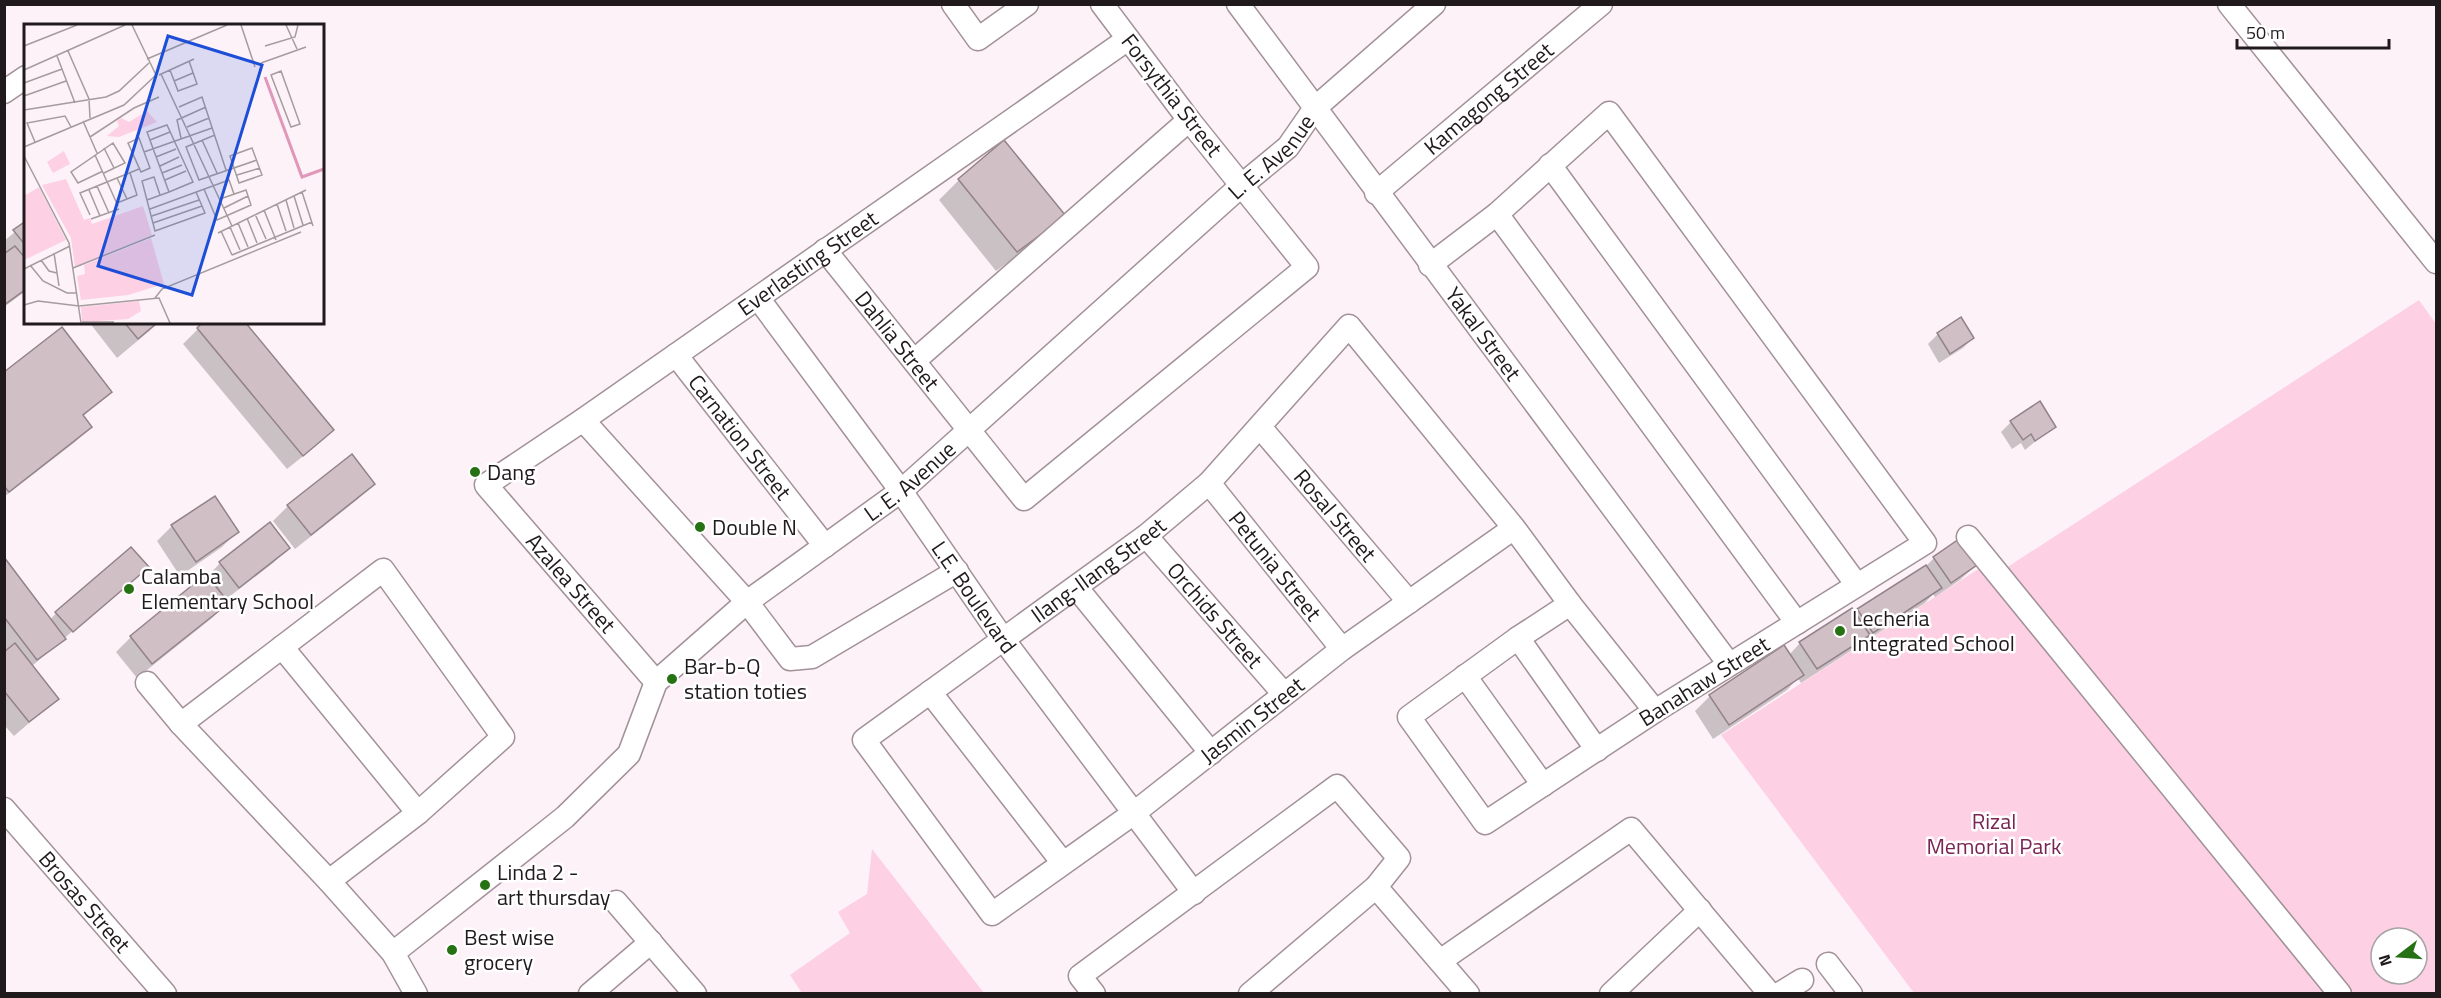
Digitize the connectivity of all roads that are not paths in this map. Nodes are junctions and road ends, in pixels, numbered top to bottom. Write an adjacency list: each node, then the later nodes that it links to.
1 (953, 4): 2 (street)
2 (1027, 4)
3 (1102, 4): 8 (street, Forsythia Street)
4 (1238, 4): 11 (street, Yakal Street)
5 (1601, 4): 15 (street, Kamagong Street)
6 (2229, 4): 18 (street)
7 (1432, 5): 11 (street, L. E. Avenue)
8 (1128, 39): 12 (street, Forsythia Street); 17 (street, Everlasting Street)
9 (24, 78): 10 (street)
10 (4, 92)
11 (1315, 108): 14 (street, L. E. Avenue); 15 (street, Yakal Street)
12 (1189, 120): 14 (street, Forsythia Street); 22 (street)
13 (1550, 165): 16 (street); 34 (street); 34 (street, Banahaw Street)
14 (1242, 185): 25 (street, L. E. Avenue); 25 (street, Forsythia Street)
15 (1376, 193): 19 (street, Yakal Street)
16 (1497, 214): 19 (street); 39 (street)
17 (825, 250): 20 (street, Everlasting Street); 22 (street, Dahlia Street)
18 (2436, 262)
19 (1431, 265): 44 (street, Yakal Street)
20 (758, 297): 21 (street, Everlasting Street); 28 (street, L.E. Boulevard)
21 (676, 355): 23 (street, Everlasting Street); 32 (street, Carnation Street)
22 (914, 361): 25 (street, Dahlia Street)
23 (583, 420): 27 (street, Everlasting Street); 36 (street)
24 (1260, 427): 26 (street, Ilang-Ilang Street); 29 (street, Ilang-Ilang Street); 37 (street, Rosal Street)
25 (970, 430): 28 (street, L. E. Avenue)
26 (1209, 483): 30 (street, Ilang-Ilang Street); 43 (street, Petunia Street)
27 (486, 485): 46 (street, Azalea Street)
28 (901, 491): 32 (street, L. E. Avenue); 33 (street, L.E. Boulevard)
29 (1514, 528): 37 (street, Jasmin Street); 38 (street)
30 (1146, 536): 35 (street, Ilang-Ilang Street); 49 (street, Orchids Street)
31 (1968, 537): 81 (street)
32 (825, 546): 36 (street, L. E. Avenue)
33 (957, 571): 36 (street); 41 (street, L.E. Boulevard)
34 (1857, 585): 39 (street, Banahaw Street)
35 (1076, 587): 41 (street, Ilang-Ilang Street); 53 (street)
36 (747, 602): 46 (street, L. E. Avenue)
37 (1409, 602): 43 (street, Jasmin Street)
38 (1570, 604): 40 (street); 50 (street)
39 (1797, 623): 44 (street, Banahaw Street)
40 (1518, 638): 45 (street); 52 (street)
41 (1003, 639): 48 (street, Ilang-Ilang Street); 57 (street, L.E. Boulevard)
42 (282, 647): 51 (street); 56 (street); 56 (street)
43 (1342, 650): 49 (street, Jasmin Street)
44 (1729, 664): 50 (street, Banahaw Street)
45 (1465, 676): 54 (street); 54 (street, Banahaw Street)
46 (656, 682): 66 (street, L. E. Avenue)
47 (147, 683): 51 (street)
48 (930, 692): 58 (street); 64 (street, Ilang-Ilang Street)
49 (1284, 694): 53 (street, Jasmin Street)
50 (1655, 711): 52 (street, Banahaw Street)
51 (182, 724): 59 (street)
52 (1597, 750): 54 (street, Banahaw Street)
53 (1211, 753): 57 (street, Jasmin Street)
54 (1543, 785)
55 (4, 809): 70 (street, Brosas Street)
56 (418, 813): 59 (street)
57 (1134, 813): 58 (street, Jasmin Street); 61 (street, L.E. Boulevard)
58 (1063, 863): 64 (street, Jasmin Street)
59 (329, 881): 66 (street)
60 (1376, 887): 61 (street); 67 (street); 75 (street)
61 (1194, 893): 74 (street)
62 (616, 902): 65 (street)
63 (1700, 910): 67 (street); 77 (street); 78 (street)
64 (992, 914)
65 (651, 942): 72 (street); 73 (street)
66 (393, 953): 71 (street)
67 (1440, 961): 76 (street)
68 (1828, 964): 80 (street)
69 (1802, 980): 79 (street)
70 (165, 993)
71 (416, 993)
72 (590, 993)
73 (695, 993)
74 (1094, 993)
75 (1250, 993)
76 (1468, 993)
77 (1611, 993)
78 (1770, 993)
79 (1779, 993)
80 (1851, 993)
81 (2340, 993)

